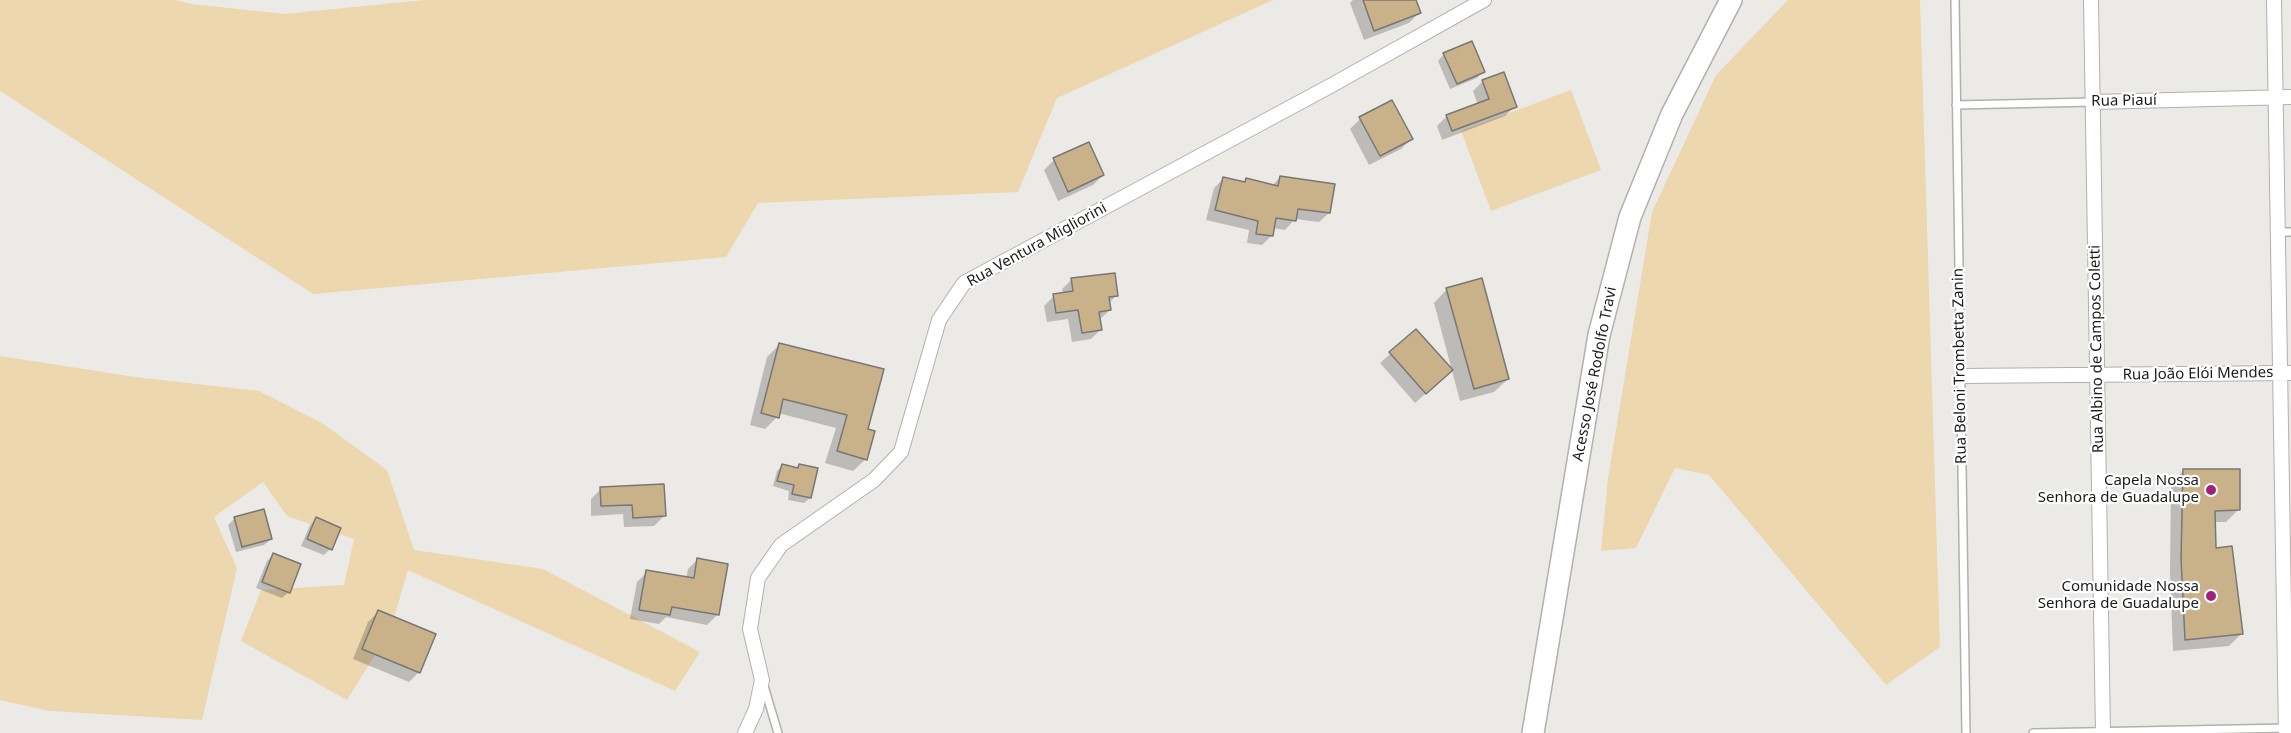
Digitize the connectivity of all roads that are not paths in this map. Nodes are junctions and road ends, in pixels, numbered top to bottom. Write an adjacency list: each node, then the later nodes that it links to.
1 (1484, 0): 15 (street, Rua Ventura Migliorini)
2 (1731, 0): 20 (highway, Acesso José Rodolfo Travi)
3 (1955, 0): 9 (lane, Rua Beloni Trombetta Zanin)
4 (2091, 0): 8 (street, Rua Albino de Campos Coletti)
5 (2274, 0): 6 (street)
6 (2275, 97): 7 (street, Rua Piauí); 8 (street, Rua Piauí); 10 (street)
7 (2291, 97)
8 (2093, 102): 9 (lane, Rua Piauí); 12 (street, Rua Albino de Campos Coletti)
9 (1956, 105): 13 (lane, Rua Beloni Trombetta Zanin)
10 (2284, 232): 11 (street)
11 (2285, 373): 12 (street, Rua João Elói Mendes); 14 (street)
12 (2097, 375): 13 (street, Rua João Elói Mendes); 17 (street, Rua Albino de Campos Coletti)
13 (1961, 376): 21 (lane, Rua Beloni Trombetta Zanin)
14 (2287, 551): 16 (street)
15 (762, 681): 18 (street, Rua Ventura Migliorini); 19 (lane)
16 (2287, 730): 17 (lane)
17 (2103, 732): 22 (lane)
18 (745, 733)
19 (778, 733)
20 (1533, 733)
21 (1966, 733)
22 (2033, 733)

